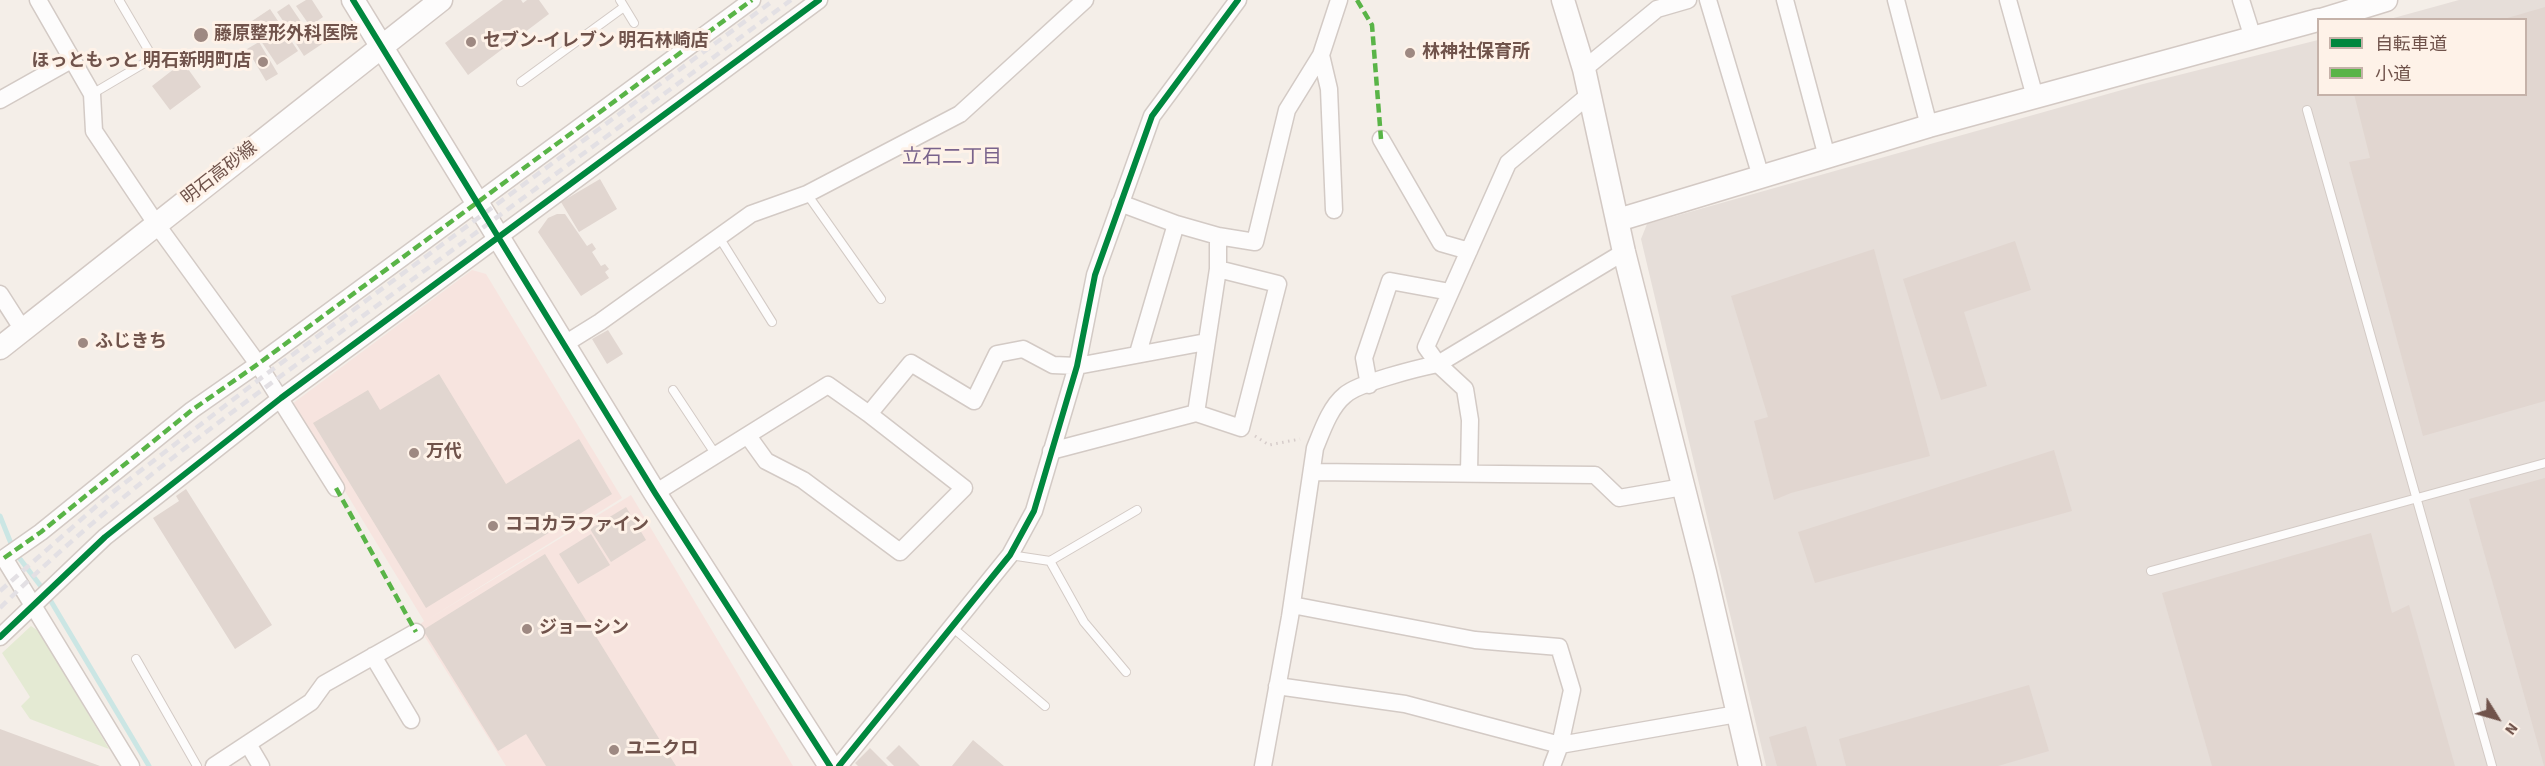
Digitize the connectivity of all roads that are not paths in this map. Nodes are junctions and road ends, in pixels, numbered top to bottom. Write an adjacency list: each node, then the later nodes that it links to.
1 (38, 0): 25 (street)
2 (119, 0): 28 (lane)
3 (353, 0): 23 (street)
4 (441, 0): 23 (street, 明石高砂線)
5 (752, 0): 38 (street)
6 (819, 0): 44 (street)
7 (1085, 0): 37 (street)
8 (1238, 0): 39 (street)
9 (1339, 0): 24 (street)
10 (1563, 0): 26 (street)
11 (1688, 0): 26 (street)
12 (1708, 0): 36 (street)
13 (1785, 0): 35 (street)
14 (1896, 0): 33 (street)
15 (2008, 0): 30 (street)
16 (2241, 0): 22 (street)
17 (2386, 0): 19 (street)
18 (622, 3): 21 (lane); 27 (lane)
19 (2327, 18)
20 (2317, 21): 22 (street)
21 (634, 22)
22 (2253, 38): 30 (street)
23 (382, 46): 38 (street); 43 (street, 明石高砂線)
24 (1321, 55): 40 (street); 45 (street)
25 (71, 60): 28 (street); 31 (street)
26 (1584, 69): 29 (street)
27 (521, 82)
28 (92, 94): 43 (street)
29 (1589, 94): 41 (street); 47 (street)
30 (2035, 97): 33 (street)
31 (0, 100)
32 (2307, 110): 76 (lane)
33 (1929, 126): 35 (street)
34 (1381, 140): 47 (street)
35 (1827, 157): 36 (street)
36 (1761, 177): 41 (street)
37 (807, 194): 46 (street); 52 (lane)
38 (477, 203): 44 (street); 59 (street)
39 (1119, 203): 42 (street); 61 (street)
40 (1334, 210)
41 (1618, 219): 48 (street)
42 (1176, 224): 45 (street); 58 (street)
43 (157, 225): 54 (street, 明石高砂線); 59 (street)
44 (499, 236): 56 (street); 64 (street)
45 (1218, 236): 49 (street)
46 (719, 237): 53 (lane); 56 (street)
47 (1469, 250): 50 (street)
48 (1624, 252): 60 (street); 73 (street)
49 (1218, 269): 55 (street); 65 (street)
50 (1450, 292): 60 (street); 62 (street)
51 (0, 294): 54 (street)
52 (881, 298)
53 (772, 322)
54 (23, 330): 57 (street, 明石高砂線)
55 (1206, 342): 58 (street); 65 (street)
56 (563, 345): 75 (street)
57 (0, 348)
58 (1138, 353): 61 (street)
59 (258, 364): 64 (street); 79 (street)
60 (1438, 364): 62 (street); 72 (street)
61 (1077, 366): 66 (street); 68 (street)
62 (1369, 385): 71 (street)
63 (673, 390): 69 (lane)
64 (281, 398): 74 (street); 82 (street)
65 (1196, 413): 68 (street)
66 (869, 414): 67 (street); 67 (street)
67 (748, 436): 69 (street)
68 (1051, 451): 78 (street)
69 (716, 455): 75 (street)
70 (2545, 463): 76 (lane)
71 (1312, 472): 72 (street); 83 (street)
72 (1469, 473): 73 (street)
73 (1683, 487): 92 (street)
74 (336, 488)
75 (655, 493): 100 (street)
76 (2418, 498): 81 (lane); 105 (lane)
77 (1137, 510): 80 (lane)
78 (1010, 555): 80 (lane); 84 (street)
79 (1, 557): 82 (street)
80 (1050, 561): 89 (lane)
81 (2151, 571)
82 (34, 604): 86 (street); 96 (street)
83 (1292, 605): 90 (street); 95 (street)
84 (953, 628): 91 (lane); 101 (street)
85 (416, 632): 87 (street)
86 (0, 637)
87 (373, 656): 93 (street); 94 (street)
88 (136, 659): 97 (lane)
89 (1126, 672)
90 (1277, 686): 95 (street); 102 (street)
91 (1046, 706)
92 (1737, 714): 95 (street); 104 (street)
93 (411, 720)
94 (248, 744): 98 (street); 99 (street)
95 (1560, 745): 103 (street)
96 (131, 766)
97 (197, 766)
98 (214, 766)
99 (261, 766)
100 (830, 766)
101 (839, 766)
102 (1263, 766)
103 (1552, 766)
104 (1750, 766)
105 (2492, 766)

